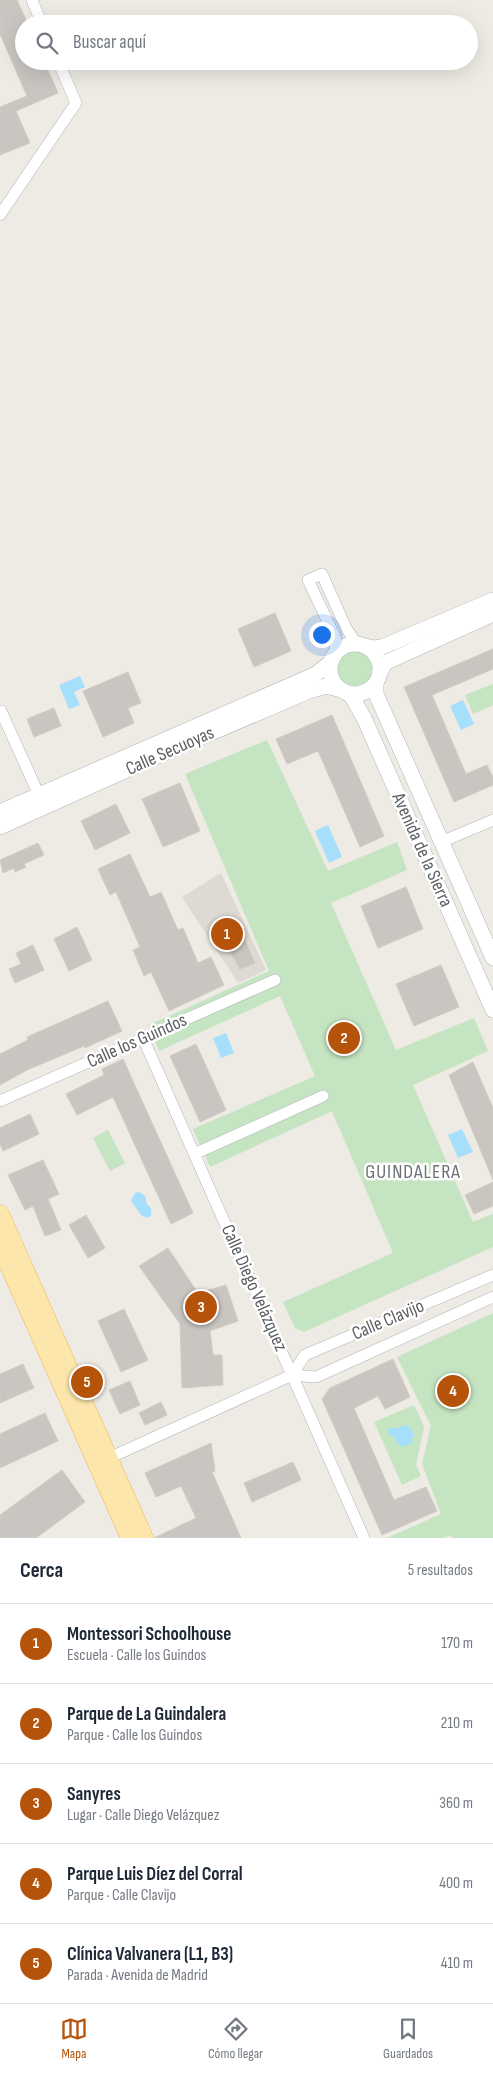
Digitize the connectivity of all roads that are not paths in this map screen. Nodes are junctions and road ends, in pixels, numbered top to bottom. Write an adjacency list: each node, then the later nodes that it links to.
1 (32, 0): 2 (street)
2 (38, 15)
3 (62, 70): 4 (street)
4 (0, 215)
5 (493, 600): 7 (main road)
6 (493, 614): 9 (main road)
7 (361, 645): 8 (main road); 8 (street); 9 (main road)
8 (333, 658): 10 (main road); 12 (main road, Calle Secuoyas)
9 (378, 678): 10 (main road); 16 (main road, Avenida de la Sierra)
10 (345, 692): 15 (main road, Calle Secuoyas); 19 (main road, Avenida de la Sierra)
11 (1, 711): 12 (street)
12 (39, 796): 13 (main road, Calle Secuoyas)
13 (0, 812)
14 (493, 820): 16 (street)
15 (0, 827)
16 (441, 842): 17 (main road, Avenida de la Sierra)
17 (493, 958)
18 (274, 980): 20 (street, Calle los Guindos)
19 (493, 1010)
20 (143, 1038): 22 (street, Calle los Guindos); 23 (street, Calle Diego Velázquez)
21 (323, 1096): 23 (street)
22 (0, 1101)
23 (194, 1154): 28 (street, Calle Diego Velázquez)
24 (0, 1214): 29 (main road)
25 (0, 1245): 30 (main road)
26 (493, 1275): 28 (street, Calle Clavijo)
27 (493, 1297): 28 (street, Calle Clavijo)
28 (292, 1375): 29 (street, Calle Clavijo); 32 (street, Calle Diego Velázquez)
29 (109, 1458): 31 (main road)
30 (130, 1538)
31 (144, 1538)
32 (364, 1538)

